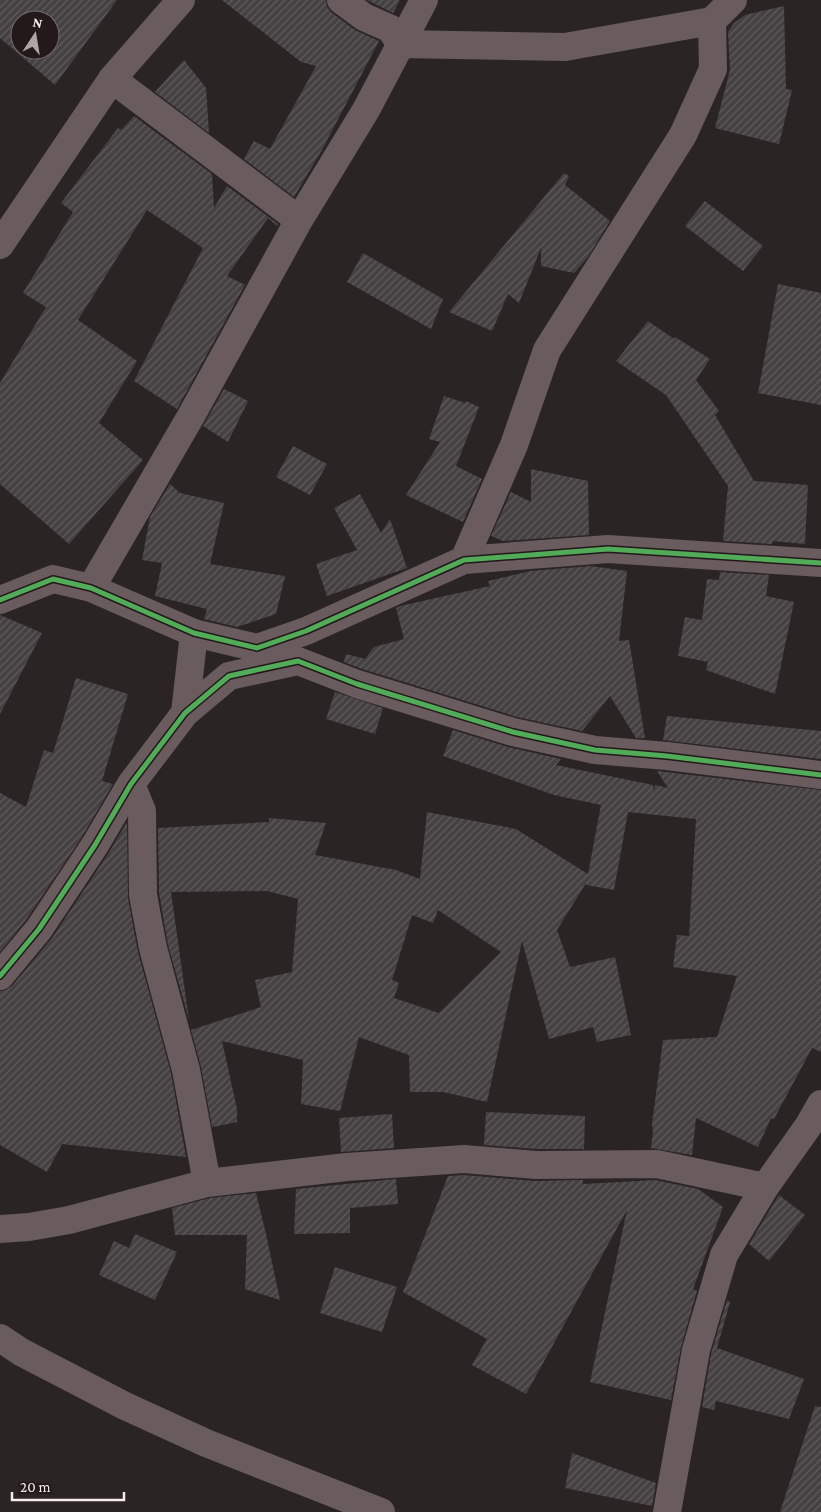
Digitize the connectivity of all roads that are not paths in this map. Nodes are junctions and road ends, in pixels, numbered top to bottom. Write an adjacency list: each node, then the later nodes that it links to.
1 (181, 0): 7 (street)
2 (341, 0): 6 (street)
3 (424, 0): 6 (street)
4 (733, 0): 5 (street)
5 (712, 21): 6 (street); 10 (street)
6 (400, 44): 8 (street)
7 (112, 79): 8 (street); 9 (street)
8 (299, 220): 12 (street)
9 (0, 245)
10 (464, 560): 11 (street); 14 (street)
11 (821, 563)
12 (91, 588): 13 (street); 15 (street)
13 (0, 600)
14 (306, 631): 15 (street); 16 (street)
15 (194, 633): 17 (street)
16 (298, 661): 17 (street); 18 (street)
17 (185, 713): 19 (street)
18 (821, 774)
19 (131, 784): 20 (street); 22 (street)
20 (0, 976)
21 (817, 1120): 23 (street)
22 (206, 1182): 23 (street); 24 (street)
23 (765, 1187): 27 (street)
24 (0, 1229)
25 (0, 1338): 26 (street)
26 (381, 1512)
27 (667, 1512)

